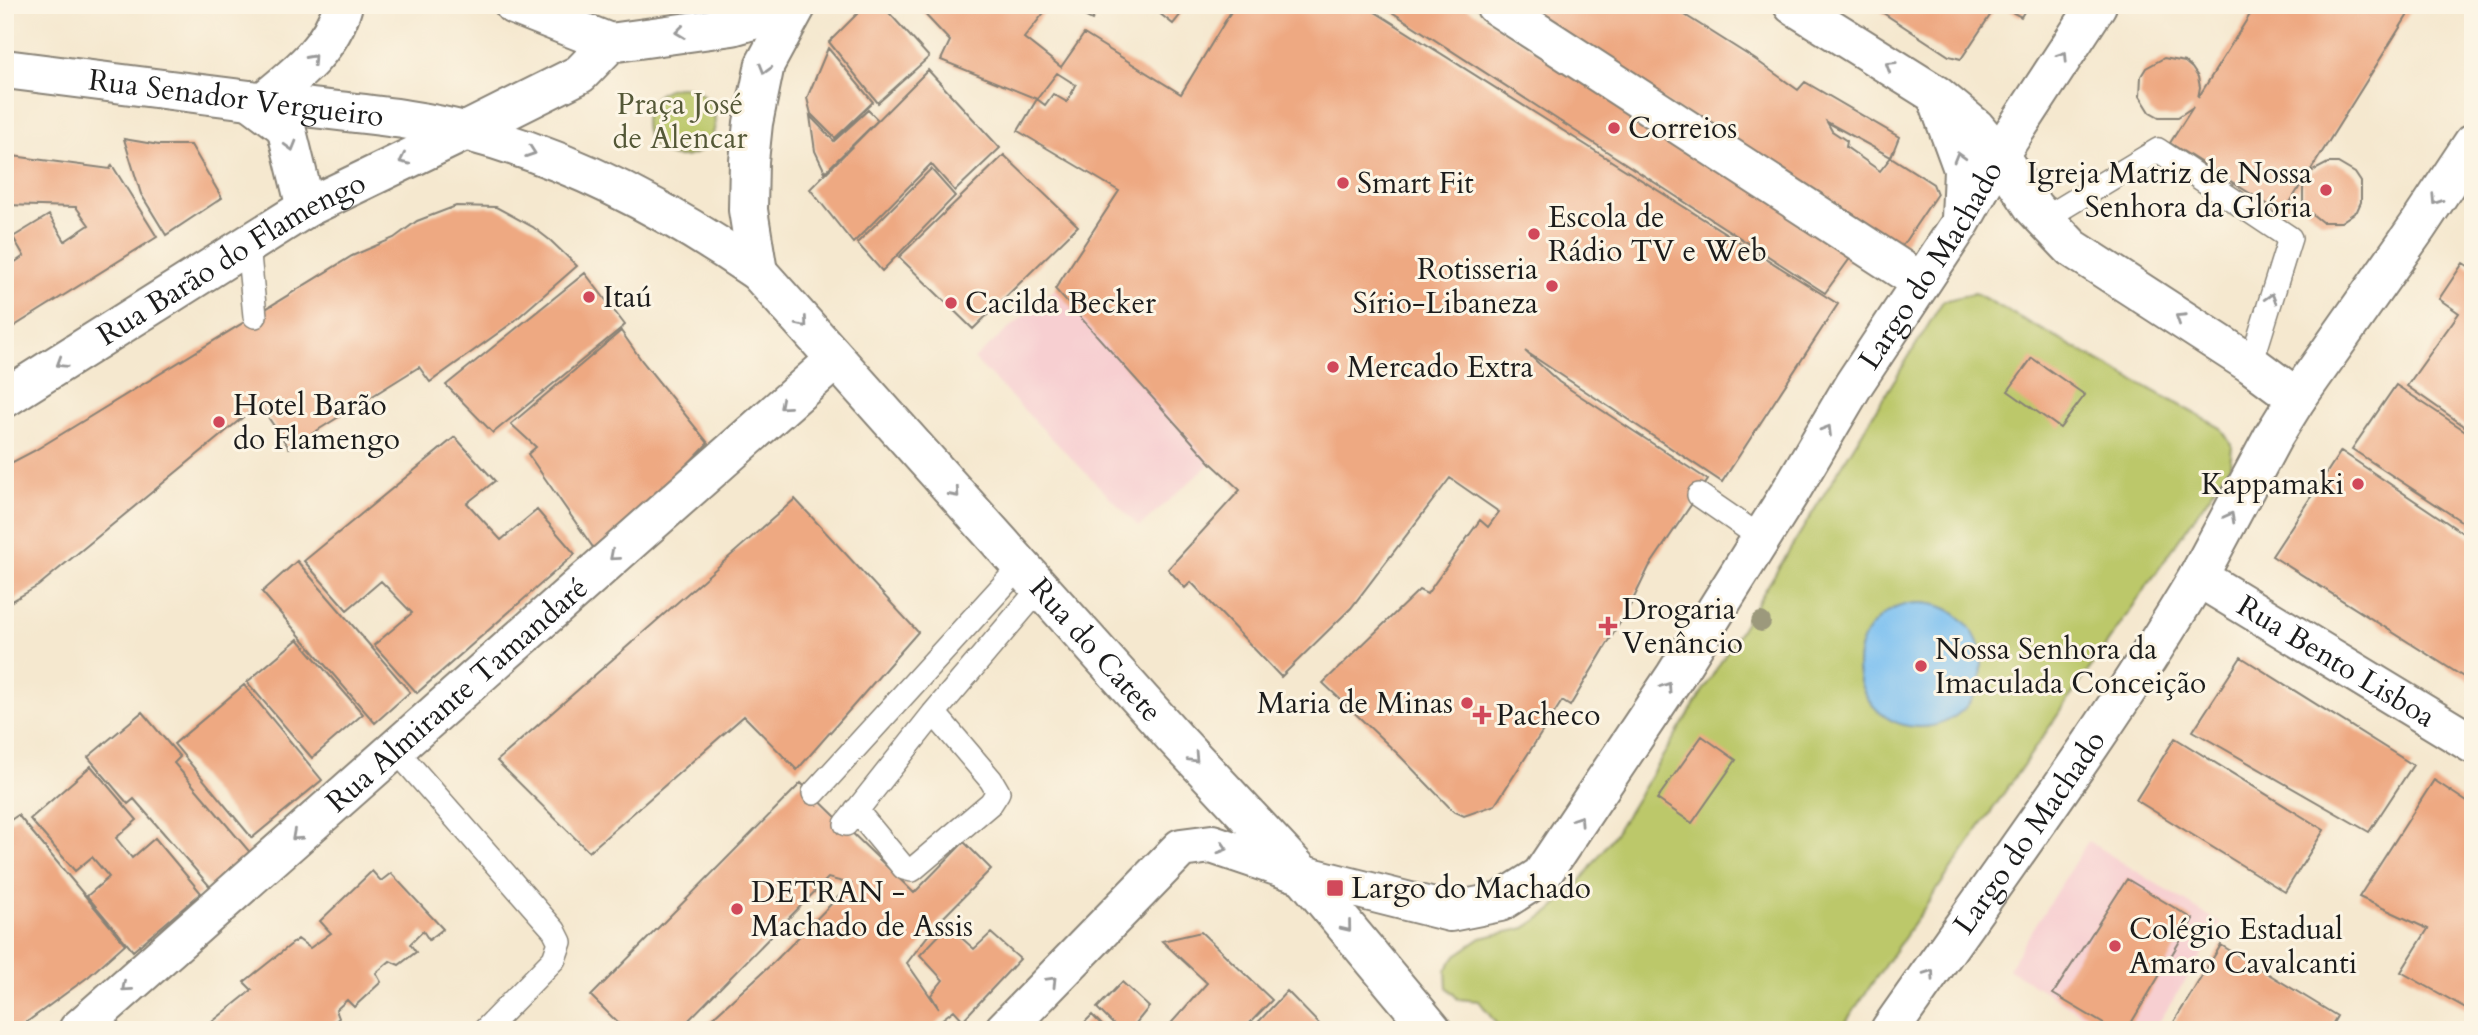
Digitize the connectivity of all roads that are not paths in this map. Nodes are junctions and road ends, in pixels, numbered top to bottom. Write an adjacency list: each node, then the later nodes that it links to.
1 (343, 5): 10 (street, one-way to 1)
2 (514, 5): 7 (street)
3 (1494, 5): 20 (street)
4 (1793, 5): 9 (street, one-way to 4)
5 (2097, 5): 11 (street, one-way to 5)
6 (796, 7): 7 (street, one-way to 7); 19 (street, one-way to 19)
7 (610, 43): 12 (street)
8 (5, 69): 10 (street, Rua Senador Vergueiro)
9 (1935, 94): 14 (street); 17 (street, one-way to 9)
10 (257, 101): 12 (street, Rua Senador Vergueiro); 15 (street, one-way to 15)
11 (2031, 106): 14 (street); 16 (street)
12 (466, 131): 15 (street, Rua Barão do Flamengo, one-way to 15); 19 (street, one-way to 19)
13 (2473, 143): 25 (street, one-way to 25)
14 (1999, 155): 16 (street, Largo do Machado); 17 (street, Largo do Machado)
15 (306, 208): 18 (street, Rua Barão do Flamengo)
16 (2039, 214): 23 (street, Largo do Machado, one-way to 16); 23 (lane, one-way to 16)
17 (1960, 224): 20 (street, Largo do Machado)
18 (248, 245): 21 (lane); 24 (street, Rua Barão do Flamengo, one-way to 24)
19 (758, 272): 22 (street, Rua do Catete, one-way to 22)
20 (1921, 282): 27 (street, Largo do Machado, one-way to 20)
21 (255, 316)
22 (835, 360): 28 (street, Rua do Catete, one-way to 28); 32 (street, Rua Almirante Tamandaré, one-way to 32)
23 (2251, 364): 25 (street, Largo do Machado)
24 (5, 398)
25 (2297, 398): 29 (street, Largo do Machado, one-way to 25)
26 (1699, 495): 27 (lane)
27 (1760, 537): 34 (street, Largo do Machado, one-way to 27)
28 (1030, 577): 30 (lane); 33 (lane); 34 (street, Rua do Catete, one-way to 34)
29 (2198, 577): 31 (street, Rua Bento Lisboa); 39 (street, Largo do Machado, one-way to 29)
30 (934, 713): 30 (lane)
31 (2473, 744)
32 (395, 749): 35 (street, Rua Almirante Tamandaré, one-way to 35); 36 (lane)
33 (814, 793)
34 (1303, 875): 37 (street, Largo do Machado, one-way to 34); 38 (street, Rua do Catete, one-way to 38)
35 (78, 1030)
36 (485, 1030)
37 (1004, 1030)
38 (1432, 1030)
39 (1891, 1030)

